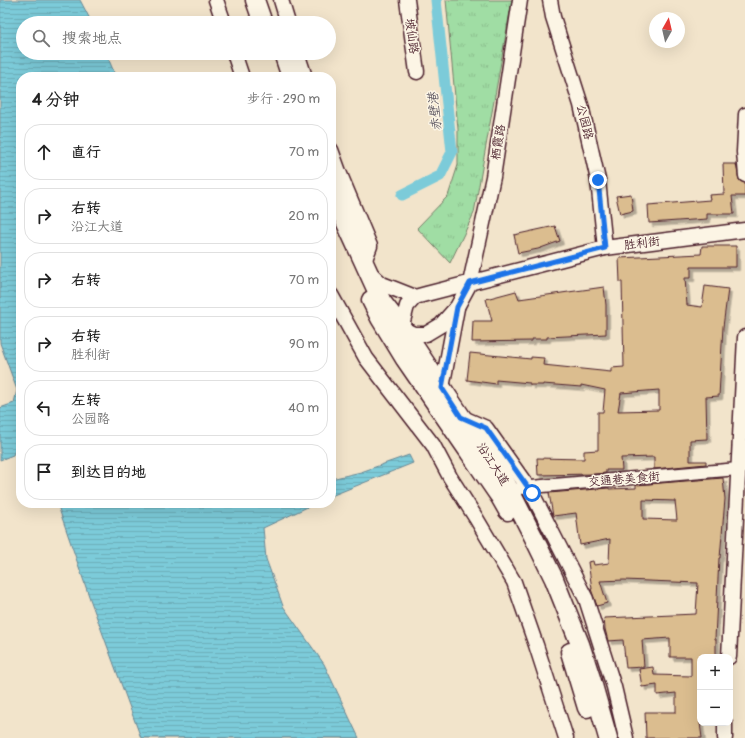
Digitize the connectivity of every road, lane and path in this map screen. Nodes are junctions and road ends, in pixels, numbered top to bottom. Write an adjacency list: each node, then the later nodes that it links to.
1 (216, 0): 8 (street)
2 (255, 0): 9 (main road)
3 (266, 0): 10 (main road)
4 (282, 0): 11 (street)
5 (407, 0): 20 (street, 坡仙路)
6 (520, 0): 29 (street, 栖霞路)
7 (550, 0): 27 (street, 公园路)
8 (222, 16)
9 (261, 16)
10 (271, 16)
11 (286, 16)
12 (236, 60): 16 (street)
13 (274, 60): 17 (main road)
14 (285, 60): 18 (main road)
15 (299, 60): 19 (street)
16 (240, 72)
17 (278, 72)
18 (289, 72)
19 (303, 72)
20 (418, 72)
21 (745, 114): 23 (street)
22 (336, 164): 28 (street)
23 (745, 176)
24 (336, 200): 28 (main road, 沿江大道)
25 (336, 223): 33 (main road, 沿江大道)
26 (745, 230): 27 (street, 胜利街)
27 (605, 248): 29 (street, 胜利街)
28 (366, 266): 30 (street); 34 (main road, 沿江大道)
29 (470, 283): 30 (street, 胜利街); 32 (street, 栖霞路)
30 (415, 297): 34 (street)
31 (336, 304): 44 (street)
32 (457, 307): 34 (street); 37 (street)
33 (380, 318): 34 (street); 45 (main road, 沿江大道)
34 (403, 329): 37 (main road, 沿江大道)
35 (745, 337): 36 (street)
36 (744, 363): 39 (street)
37 (442, 388): 38 (main road, 沿江大道)
38 (461, 417): 40 (street); 41 (main road, 沿江大道)
39 (738, 469): 40 (street, 交通巷美食街); 42 (street)
40 (528, 487): 41 (street, 交通巷美食街); 47 (street)
41 (509, 489): 46 (main road, 沿江大道)
42 (729, 654)
43 (725, 726): 48 (street)
44 (566, 738)
45 (595, 738)
46 (608, 738)
47 (626, 738)
48 (725, 738)

